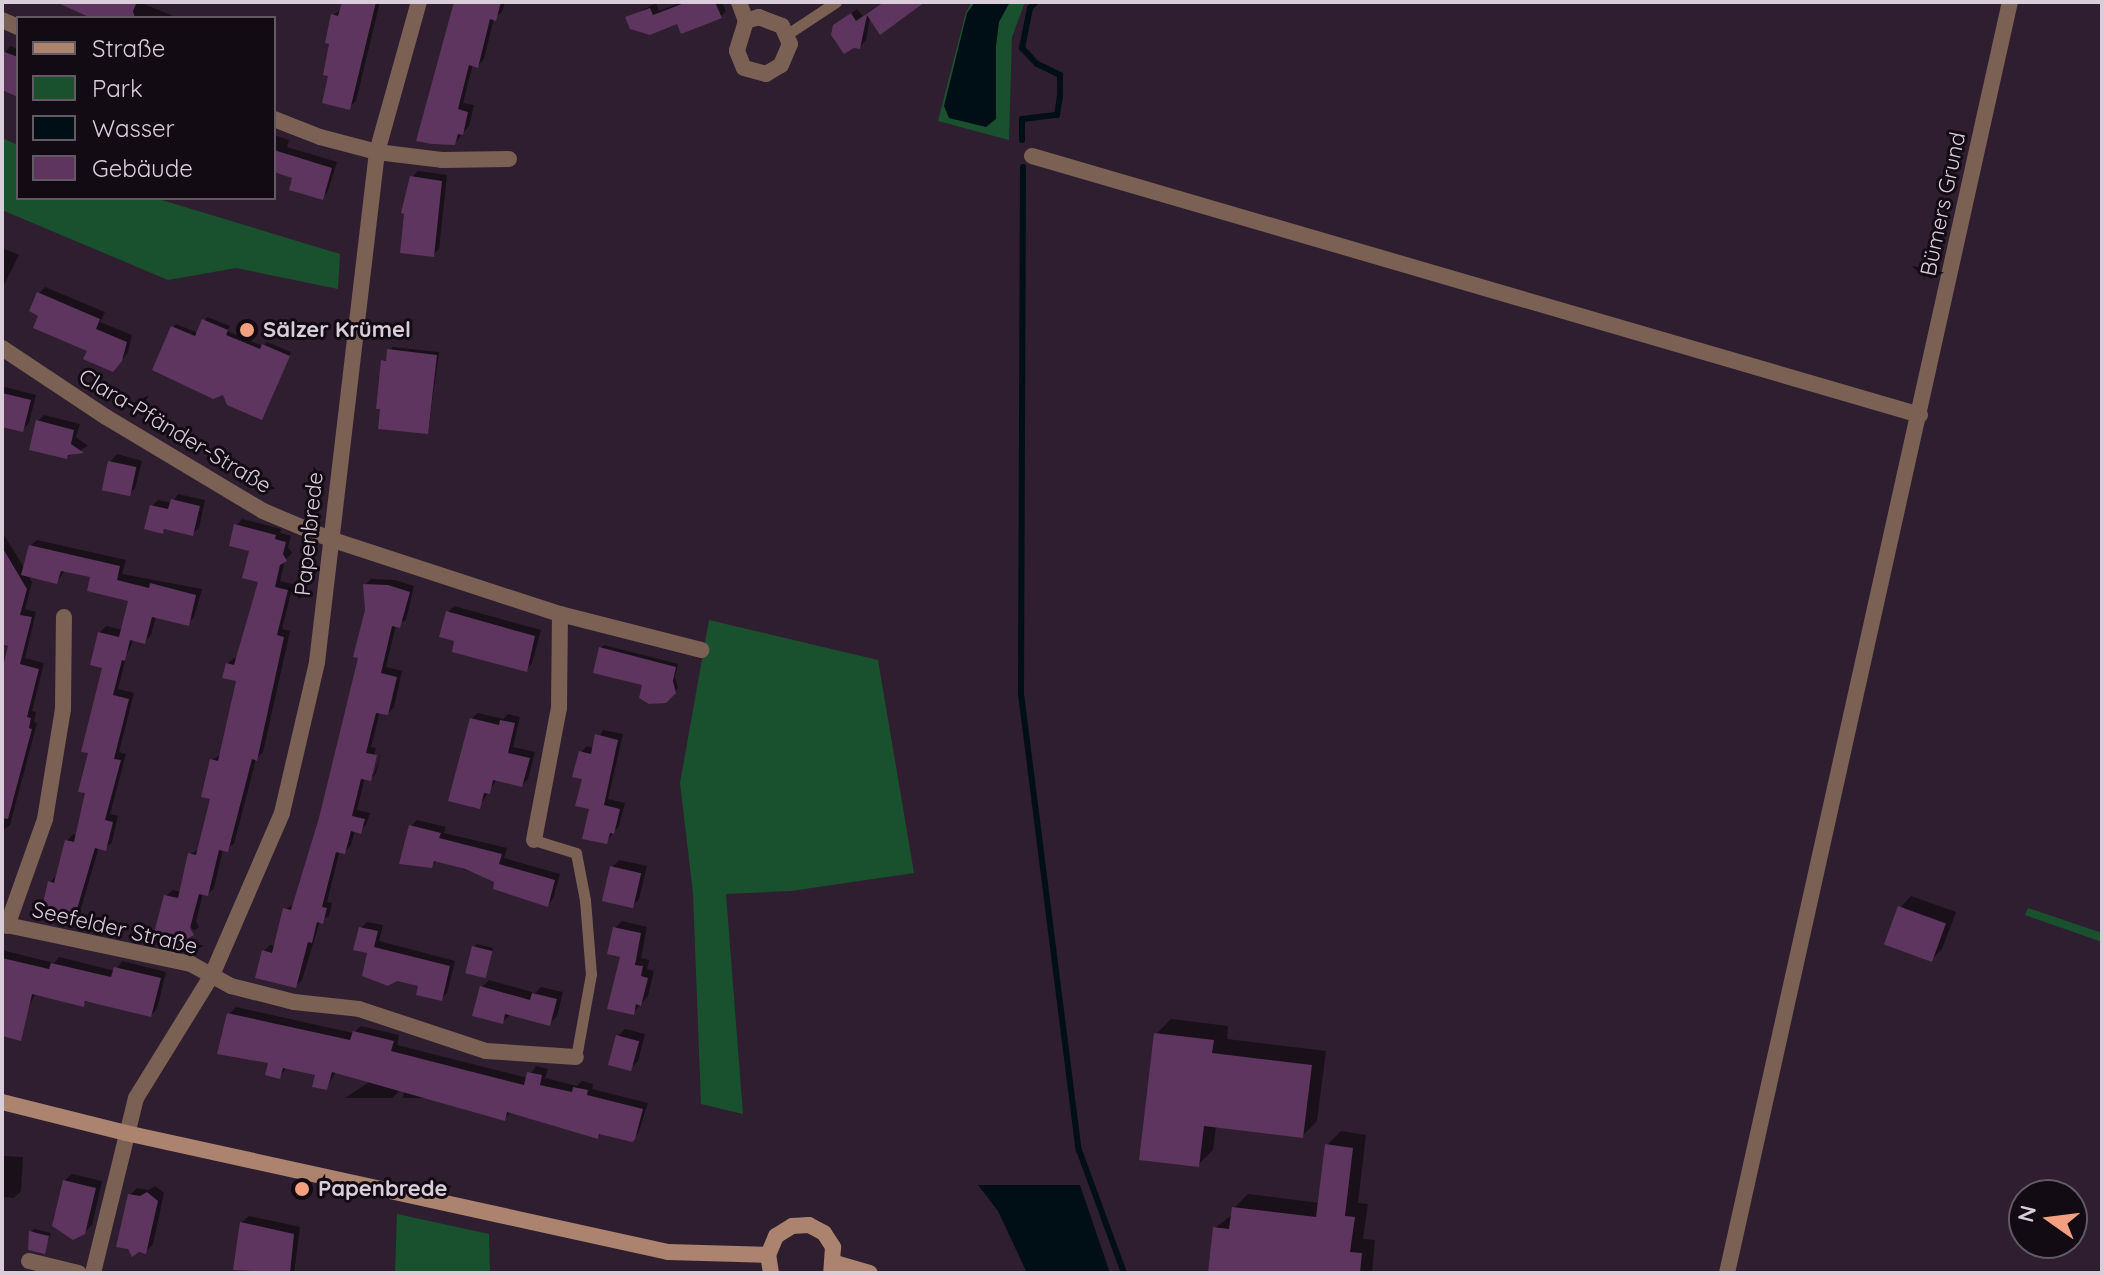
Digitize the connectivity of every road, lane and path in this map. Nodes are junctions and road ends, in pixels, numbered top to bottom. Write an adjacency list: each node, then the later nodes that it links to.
1 (419, 2): 8 (street, Papenbrede)
2 (739, 2): 5 (street)
3 (836, 2): 6 (lane)
4 (2010, 2): 12 (street, Bümers Grund)
5 (746, 21): 6 (street); 6 (street)
6 (786, 35)
7 (276, 120): 8 (street)
8 (377, 152): 10 (street); 13 (street, Papenbrede)
9 (1032, 156): 12 (street)
10 (509, 159)
11 (2, 348): 13 (street, Clara-Pfänder-Straße)
12 (1920, 415): 30 (street, Bümers Grund)
13 (330, 539): 14 (street, Clara-Pfänder-Straße); 19 (street, Papenbrede)
14 (560, 614): 16 (street, Clara-Pfänder-Straße); 17 (street)
15 (64, 617): 18 (street, Seefelder Straße)
16 (701, 650)
17 (534, 840): 20 (lane)
18 (4, 925): 19 (street, Seefelder Straße)
19 (212, 975): 20 (street, Seefelder Straße); 22 (street, Papenbrede)
20 (576, 1057)
21 (2, 1102): 22 (main road)
22 (126, 1133): 23 (main road); 27 (street, Papenbrede)
23 (768, 1255): 25 (main road); 28 (main road)
24 (29, 1261): 26 (street)
25 (833, 1268): 29 (main road)
26 (79, 1273)
27 (93, 1273)
28 (771, 1273)
29 (870, 1273)
30 (1727, 1273)

